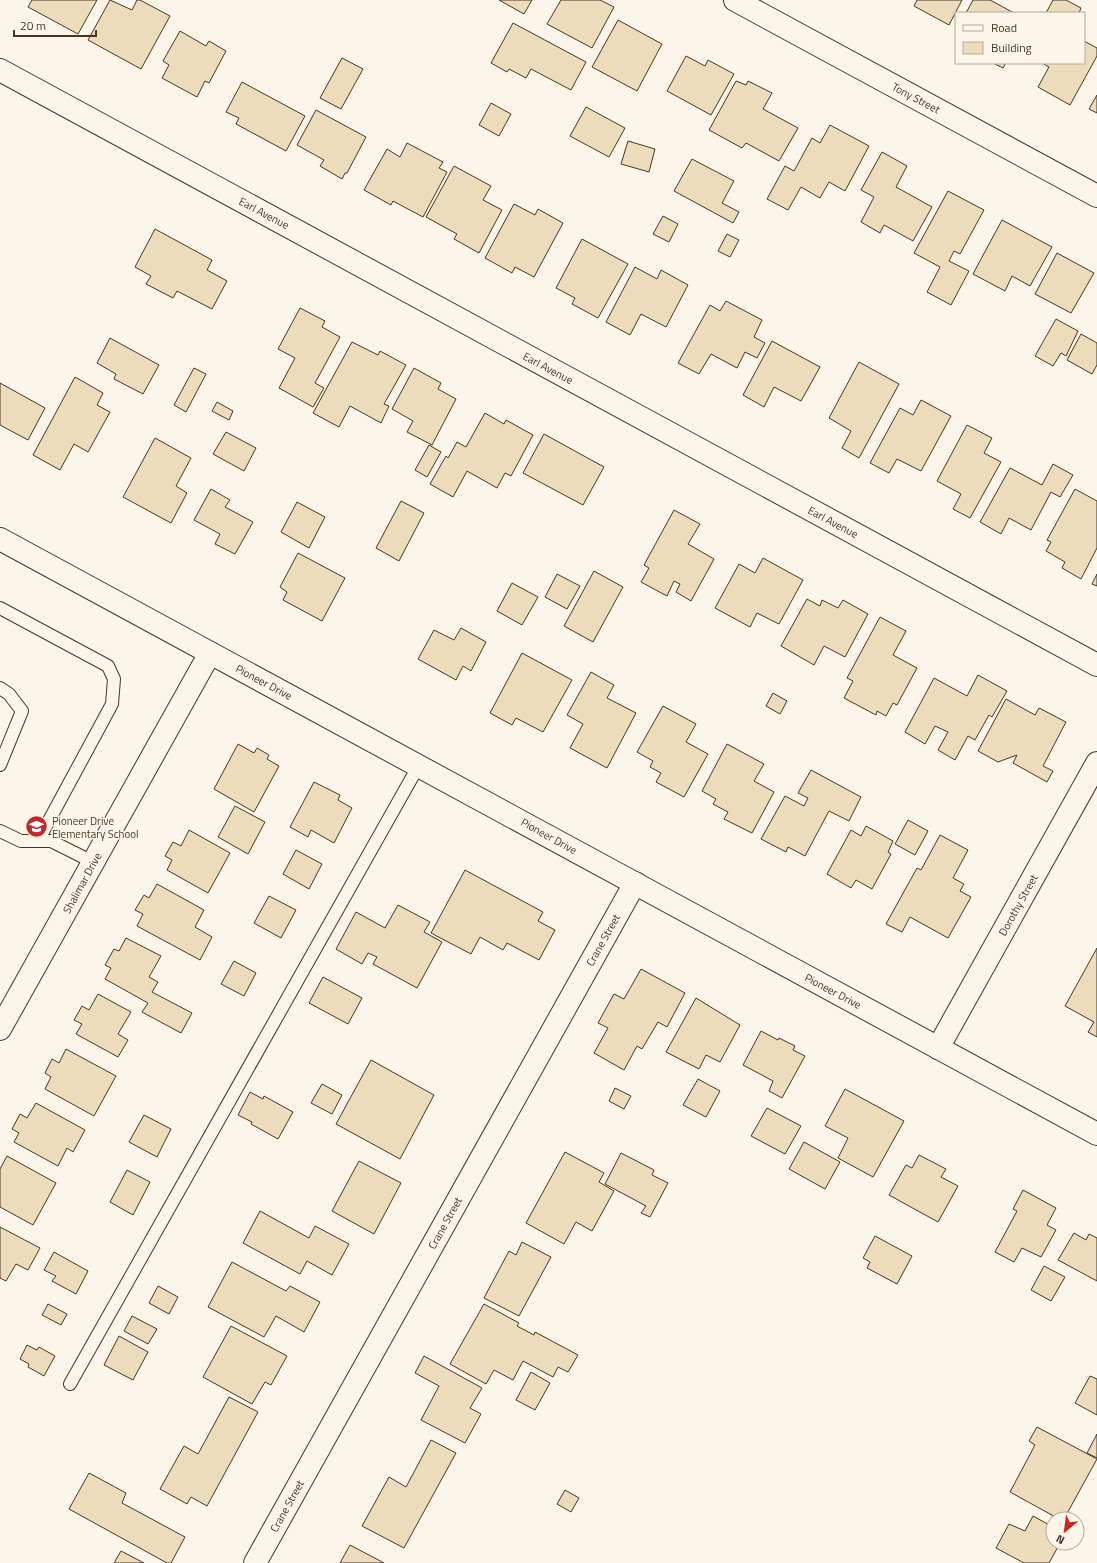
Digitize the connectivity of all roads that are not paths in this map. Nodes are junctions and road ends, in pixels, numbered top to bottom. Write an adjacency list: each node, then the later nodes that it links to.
1 (735, 0): 3 (street, Tony Street)
2 (0, 70): 7 (street, Earl Avenue)
3 (1097, 196)
4 (0, 539): 6 (street, Pioneer Drive)
5 (0, 608): 13 (lane)
6 (210, 653): 11 (street, Pioneer Drive); 14 (street, Shalimar Drive)
7 (1097, 665)
8 (0, 688): 10 (lane)
9 (1097, 763): 17 (street, Dorothy Street)
10 (0, 765)
11 (419, 765): 15 (street, Pioneer Drive); 19 (lane)
12 (0, 831): 13 (lane)
13 (38, 841): 14 (lane)
14 (93, 862): 16 (street, Shalimar Drive)
15 (635, 883): 17 (street, Pioneer Drive); 20 (street, Crane Street)
16 (0, 1029)
17 (938, 1048): 18 (street, Pioneer Drive)
18 (1097, 1134)
19 (70, 1384)
20 (255, 1563)

